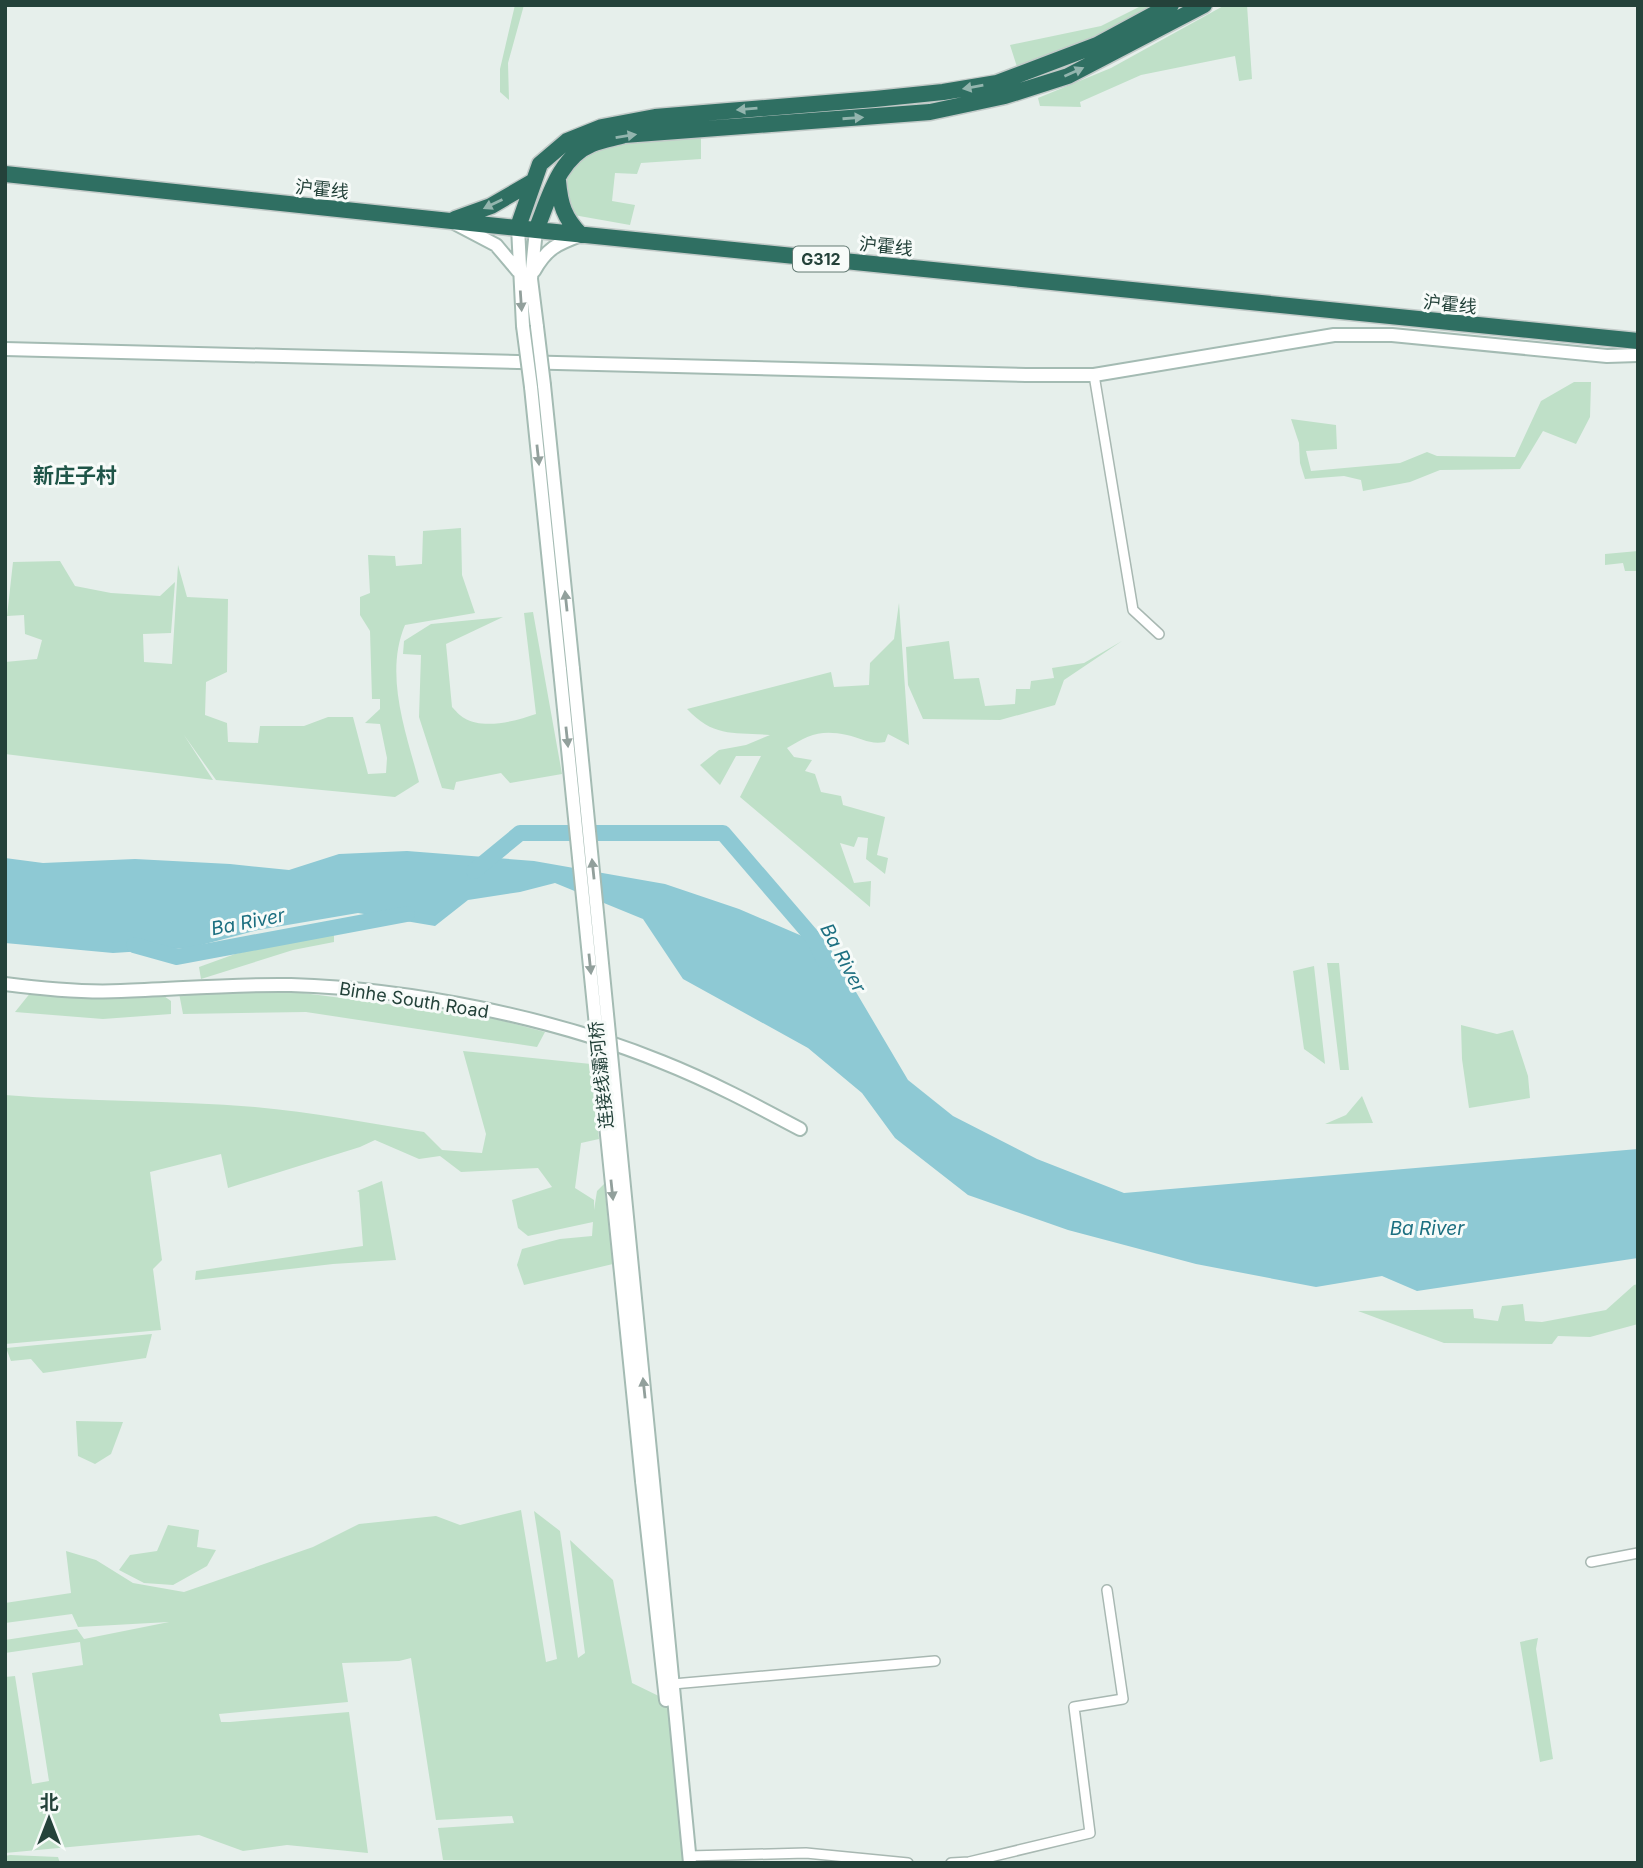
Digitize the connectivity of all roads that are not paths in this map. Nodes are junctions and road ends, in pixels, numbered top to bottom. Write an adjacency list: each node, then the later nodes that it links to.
1 (1171, 5): 5 (highway, one-way to 5)
2 (1204, 5): 4 (highway, one-way to 2)
3 (5, 174): 6 (highway, 沪霍线 / G312)
4 (558, 177): 8 (highway); 9 (highway)
5 (534, 180): 6 (highway, one-way to 6); 7 (highway)
6 (449, 221): 7 (highway, 沪霍线 / G312); 10 (main road)
7 (518, 227): 8 (highway, 沪霍线 / G312); 10 (main road)
8 (536, 230): 9 (highway, 沪霍线 / G312); 10 (main road)
9 (581, 235): 10 (main road); 11 (highway, 沪霍线 / G312)
10 (525, 273): 15 (main road, bridge); 15 (main road, one-way to 15, bridge)
11 (1638, 341)
12 (5, 349): 14 (main road)
13 (1638, 355): 14 (main road)
14 (1094, 375): 16 (street)
15 (537, 386): 19 (main road, 连接线灞河桥, one-way to 19, bridge); 19 (main road, 连接线灞河桥, one-way to 15, bridge)
16 (1158, 634)
17 (5, 984): 18 (main road, Binhe South Road)
18 (800, 1129)
19 (648, 1481): 24 (main road); 25 (main road)
20 (1638, 1553): 21 (street)
21 (1591, 1562)
22 (1107, 1590): 27 (street)
23 (935, 1661): 24 (street)
24 (673, 1684): 25 (main road)
25 (688, 1860): 26 (street)
26 (908, 1863)
27 (951, 1863)

